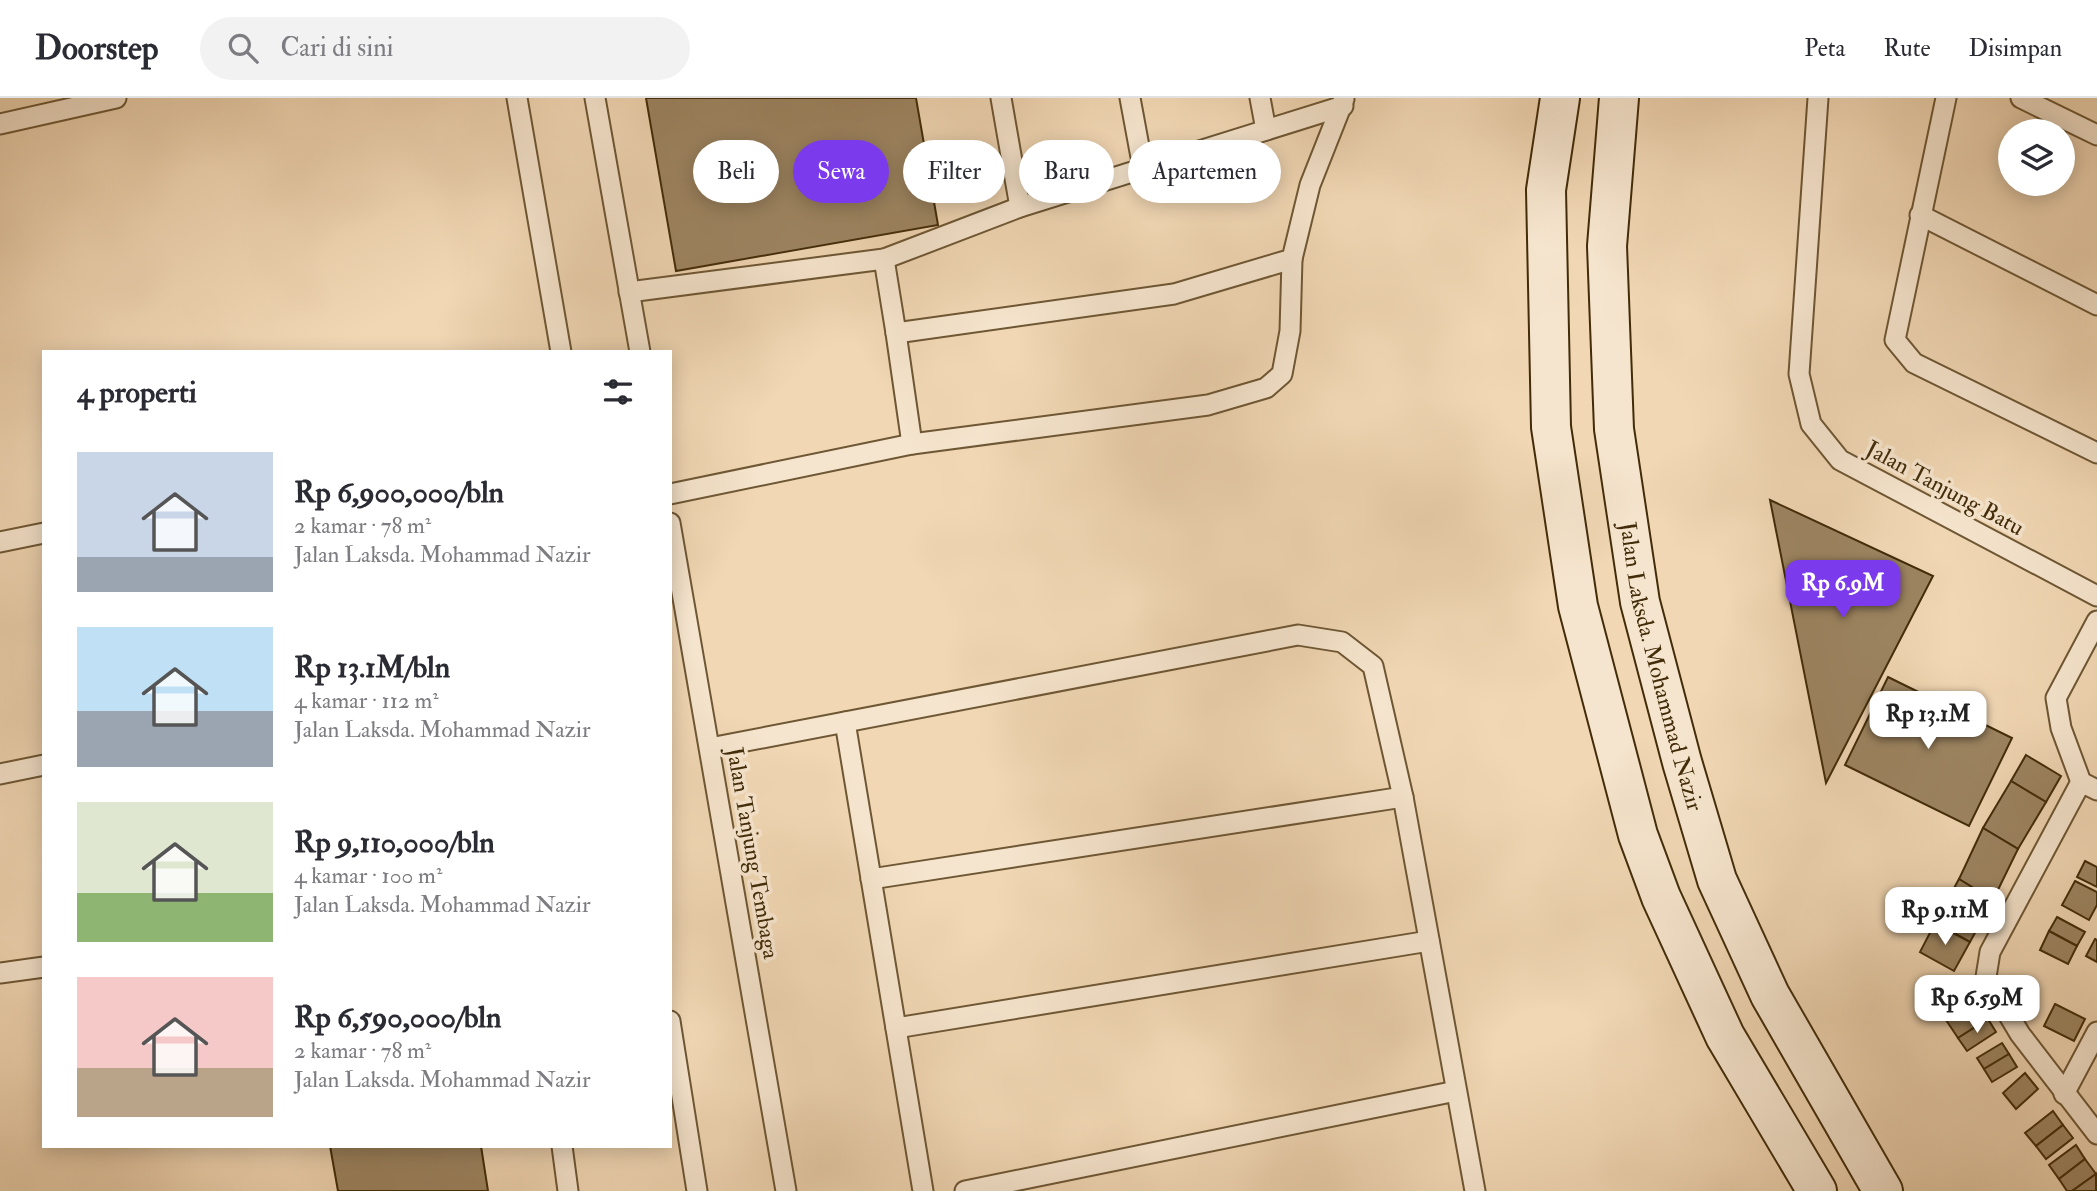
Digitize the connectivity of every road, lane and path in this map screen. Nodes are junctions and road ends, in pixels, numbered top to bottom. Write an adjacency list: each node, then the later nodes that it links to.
1 (116, 98): 13 (lane)
2 (517, 98): 26 (lane)
3 (595, 98): 23 (lane)
4 (1001, 98): 19 (lane)
5 (1130, 98): 16 (lane)
6 (1260, 98): 14 (lane)
7 (1560, 98): 59 (main road)
8 (1619, 98): 60 (main road, Jalan Laksda. Mohammad Nazir)
9 (1818, 98): 34 (lane, Jalan Tanjung Batu)
10 (1946, 98): 20 (lane)
11 (2021, 98): 15 (lane)
12 (1344, 102): 14 (lane); 22 (lane)
13 (0, 124)
14 (1266, 130): 17 (lane)
15 (2097, 135)
16 (1138, 140)
17 (1234, 140)
18 (1128, 174): 19 (lane)
19 (1020, 207): 21 (lane)
20 (1920, 215): 24 (lane); 29 (lane)
21 (884, 259): 23 (lane); 25 (lane)
22 (1292, 259): 25 (lane); 28 (lane)
23 (629, 292): 27 (lane)
24 (2097, 304)
25 (896, 333): 28 (lane)
26 (561, 350)
27 (640, 350)
28 (912, 444): 30 (lane)
29 (2097, 453)
30 (672, 494)
31 (42, 533): 33 (lane)
32 (672, 534): 37 (lane, Jalan Tanjung Tembaga)
33 (0, 542)
34 (2097, 596)
35 (2097, 621): 40 (lane)
36 (845, 722): 37 (lane); 41 (lane); 42 (lane)
37 (710, 748): 55 (lane, Jalan Tanjung Tembaga)
38 (42, 765): 39 (lane)
39 (0, 774)
40 (2089, 786): 50 (lane)
41 (1403, 797): 42 (lane); 43 (lane)
42 (871, 879): 46 (lane)
43 (1429, 941): 46 (lane); 49 (lane)
44 (42, 967): 45 (lane)
45 (0, 973)
46 (896, 1028): 56 (lane)
47 (2097, 1032): 50 (lane)
48 (672, 1034): 54 (lane)
49 (1456, 1091): 57 (lane); 58 (lane)
50 (2064, 1094): 51 (lane)
51 (2097, 1134)
52 (562, 1148): 53 (lane)
53 (568, 1191)
54 (697, 1191)
55 (786, 1191)
56 (923, 1191)
57 (965, 1191)
58 (1475, 1191)
59 (1817, 1191)
60 (1883, 1191)

